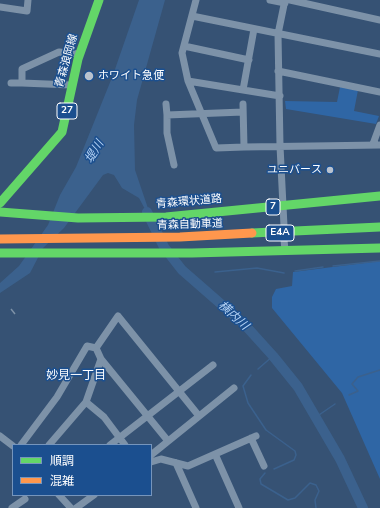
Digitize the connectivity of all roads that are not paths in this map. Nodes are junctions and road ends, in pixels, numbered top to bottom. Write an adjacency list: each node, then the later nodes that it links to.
1 (28, 0): 6 (street)
2 (99, 0): 12 (main road, 青森浪岡線 / 27)
3 (196, 0): 7 (street)
4 (270, 0): 5 (street)
5 (287, 1): 8 (street); 10 (street)
6 (0, 7)
7 (192, 16): 9 (street); 11 (street)
8 (380, 20)
9 (254, 29): 10 (street); 14 (street)
10 (278, 34): 13 (street); 15 (street)
11 (184, 46): 14 (street); 16 (street)
12 (79, 54): 18 (street); 19 (main road, 青森浪岡線 / 27)
13 (380, 54)
14 (249, 60): 20 (street)
15 (278, 71): 21 (street); 22 (street)
16 (188, 81): 20 (street); 26 (street)
17 (11, 83): 18 (street)
18 (22, 83): 19 (street)
19 (72, 85): 34 (main road, 青森浪岡線 / 27)
20 (244, 90): 22 (street)
21 (380, 92)
22 (280, 96): 30 (street)
23 (166, 104): 27 (street)
24 (243, 104): 25 (street)
25 (243, 112): 26 (street); 31 (street)
26 (201, 114): 27 (street); 31 (street)
27 (167, 116): 32 (street)
28 (380, 125): 29 (street)
29 (377, 145): 30 (street)
30 (280, 146): 31 (street); 35 (street)
31 (244, 147)
32 (174, 165)
33 (380, 196): 35 (main road, 青森環状道路 / 7)
34 (0, 203)
35 (283, 206): 36 (main road, 青森環状道路 / 7); 37 (street)
36 (0, 212)
37 (284, 226)
38 (380, 226): 39 (main road, 青森自動車道 / E4A)
39 (0, 239)
40 (284, 239): 42 (street)
41 (380, 248): 42 (main road)
42 (285, 251): 43 (main road)
43 (0, 253)
44 (96, 348): 45 (street); 48 (street); 55 (street)
45 (101, 359): 49 (street); 50 (street)
46 (213, 364): 48 (street)
47 (234, 388): 51 (street)
48 (179, 390): 50 (street); 51 (street)
49 (86, 402): 53 (street); 56 (street)
50 (147, 416): 53 (street); 54 (street)
51 (199, 416): 54 (street)
52 (0, 436): 59 (street)
53 (120, 438): 57 (street); 58 (street)
54 (168, 441): 60 (street)
55 (22, 444)
56 (50, 444)
57 (111, 444)
58 (124, 444)
59 (12, 445)
60 (152, 454)
61 (215, 454): 63 (street); 64 (street); 72 (street)
62 (152, 462): 63 (street)
63 (176, 463): 71 (street)
64 (264, 466)
65 (60, 496): 69 (street)
66 (93, 496): 70 (street)
67 (25, 499): 68 (street)
68 (12, 508)
69 (71, 508)
70 (76, 508)
71 (196, 508)
72 (239, 508)

